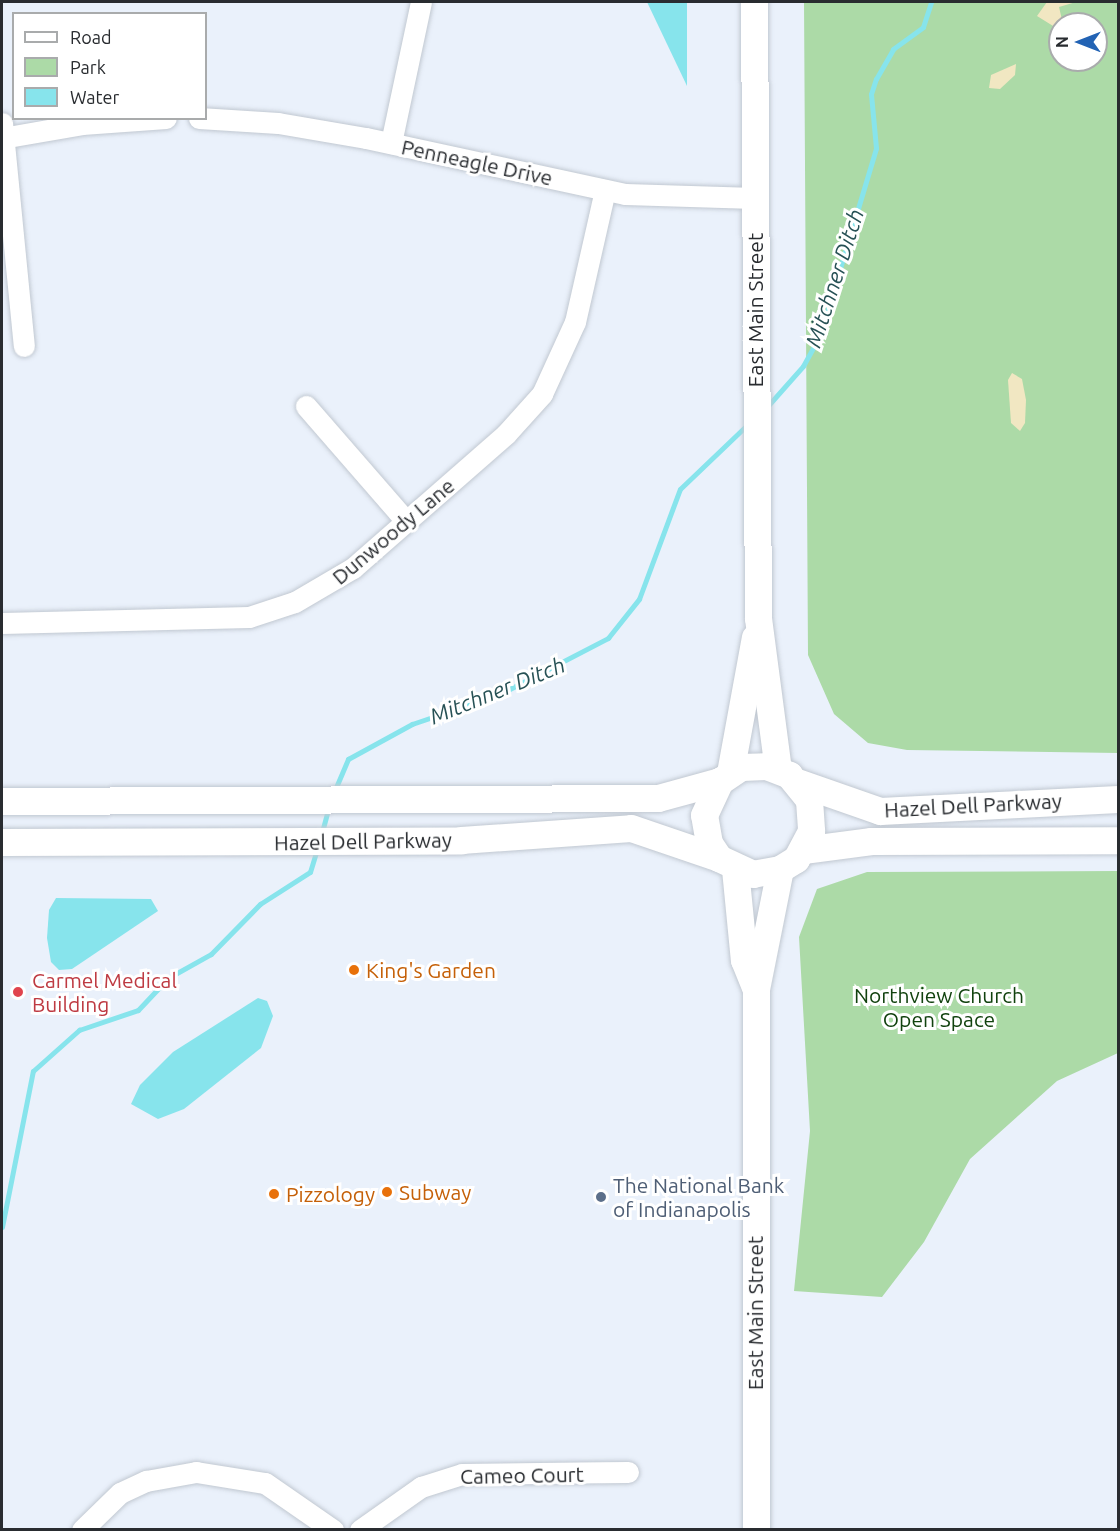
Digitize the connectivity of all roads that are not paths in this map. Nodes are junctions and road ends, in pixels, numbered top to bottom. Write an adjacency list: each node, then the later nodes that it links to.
1 (421, 2): 6 (street)
2 (754, 2): 8 (main road, East Main Street)
3 (207, 119): 6 (street, Penneagle Drive)
4 (138, 120): 5 (street)
5 (2, 133): 9 (street)
6 (391, 142): 7 (street, Penneagle Drive)
7 (605, 190): 8 (street, Penneagle Drive); 11 (street, Dunwoody Lane)
8 (755, 198): 12 (main road, East Main Street)
9 (24, 346)
10 (306, 406): 11 (street)
11 (406, 520): 13 (street, Dunwoody Lane)
12 (758, 618): 14 (main road, East Main Street); 15 (main road, East Main Street)
13 (2, 623)
14 (788, 775): 15 (main road); 16 (main road, Hazel Dell Parkway); 20 (main road)
15 (725, 777): 17 (main road, Hazel Dell Parkway); 21 (main road)
16 (1119, 799)
17 (2, 801)
18 (1119, 840): 20 (main road, Hazel Dell Parkway)
19 (2, 842): 21 (main road, Hazel Dell Parkway)
20 (803, 850): 22 (main road)
21 (727, 864): 22 (main road); 23 (main road, East Main Street)
22 (780, 869): 23 (main road, East Main Street)
23 (756, 989): 28 (main road, East Main Street)
24 (628, 1473): 27 (street, Cameo Court)
25 (82, 1530): 26 (street)
26 (333, 1530)
27 (360, 1530)
28 (756, 1530)

